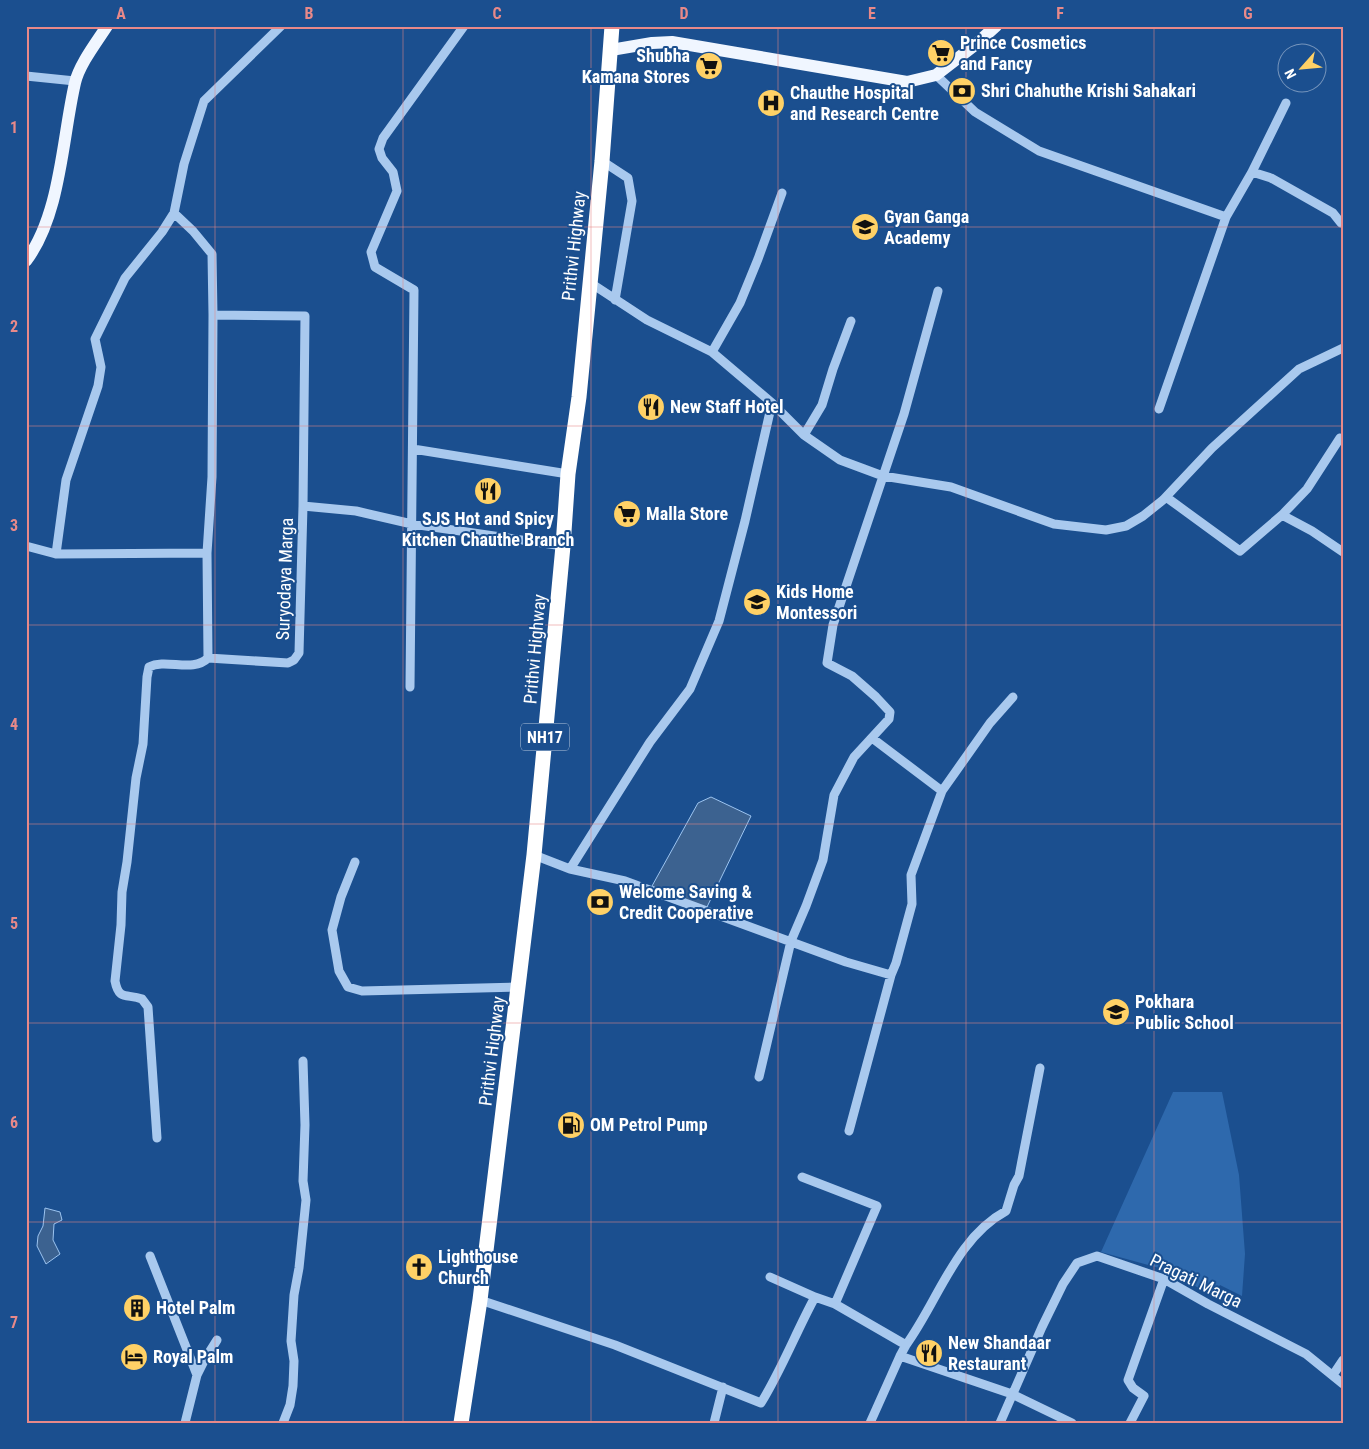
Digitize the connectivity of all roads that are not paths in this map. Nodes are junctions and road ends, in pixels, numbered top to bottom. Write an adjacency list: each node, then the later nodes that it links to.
1 (107, 26): 9 (main road)
2 (281, 26): 14 (street)
3 (464, 26): 29 (street)
4 (612, 26): 6 (highway, Prithvi Highway / NH17)
5 (996, 26): 7 (main road)
6 (611, 50): 7 (main road); 11 (highway, Prithvi Highway / NH17)
7 (936, 75): 15 (street)
8 (26, 76): 9 (street)
9 (75, 81): 17 (main road)
10 (1286, 103): 12 (street)
11 (602, 162): 18 (highway, Prithvi Highway / NH17); 20 (street)
12 (1252, 172): 15 (street); 16 (street)
13 (782, 193): 24 (street)
14 (174, 213): 21 (street); 40 (street)
15 (1226, 217): 26 (street)
16 (1341, 223)
17 (26, 260)
18 (589, 282): 20 (street); 30 (highway, Prithvi Highway / NH17)
19 (938, 291): 31 (street)
20 (616, 300): 24 (street)
21 (213, 315): 33 (street); 39 (street)
22 (851, 321): 27 (street)
23 (1343, 348): 32 (street)
24 (712, 352): 25 (street)
25 (772, 404): 27 (street); 48 (street)
26 (1159, 409)
27 (804, 435): 31 (street)
28 (1340, 438): 34 (street)
29 (413, 449): 30 (street); 35 (street)
30 (568, 474): 37 (highway, Prithvi Highway / NH17)
31 (883, 476): 32 (street); 44 (street)
32 (1166, 496): 34 (street)
33 (303, 506): 35 (street, Suryodaya Marga); 41 (street, Suryodaya Marga)
34 (1282, 515): 38 (street)
35 (412, 524): 37 (street, Suryodaya Marga); 42 (street)
36 (26, 546): 40 (street)
37 (563, 546): 46 (highway, Prithvi Highway / NH17)
38 (1343, 552)
39 (207, 553): 40 (street); 41 (street)
40 (56, 554)
41 (208, 658): 56 (street, Suryodaya Marga)
42 (410, 686)
43 (1012, 697): 45 (street)
44 (872, 738): 45 (street); 49 (street)
45 (942, 791): 50 (street)
46 (534, 855): 48 (street); 51 (highway, Prithvi Highway / NH17)
47 (355, 862): 51 (street)
48 (570, 869): 49 (street)
49 (791, 941): 50 (street); 54 (street)
50 (890, 975): 55 (street)
51 (518, 987): 62 (highway, Prithvi Highway / NH17)
52 (303, 1060): 74 (street)
53 (1040, 1068): 65 (street)
54 (759, 1077)
55 (849, 1131)
56 (158, 1138)
57 (802, 1177): 63 (street)
58 (150, 1256): 69 (street)
59 (770, 1277): 61 (street)
60 (1164, 1279): 68 (street, Pragati Marga); 72 (street, Pragati Marga); 80 (street)
61 (815, 1297): 63 (street); 71 (street)
62 (480, 1300): 71 (street); 75 (highway, Prithvi Highway / NH17)
63 (835, 1304): 65 (street)
64 (217, 1340): 69 (street)
65 (906, 1345): 66 (street)
66 (900, 1356): 72 (street); 77 (street)
67 (1343, 1360): 68 (street)
68 (1333, 1374): 70 (street, Pragati Marga)
69 (197, 1375): 73 (street)
70 (1343, 1384)
71 (723, 1387): 76 (street)
72 (1012, 1394): 78 (street, Pragati Marga); 79 (street)
73 (185, 1423)
74 (283, 1423)
75 (460, 1423)
76 (714, 1423)
77 (870, 1423)
78 (1000, 1423)
79 (1072, 1423)
80 (1130, 1423)

